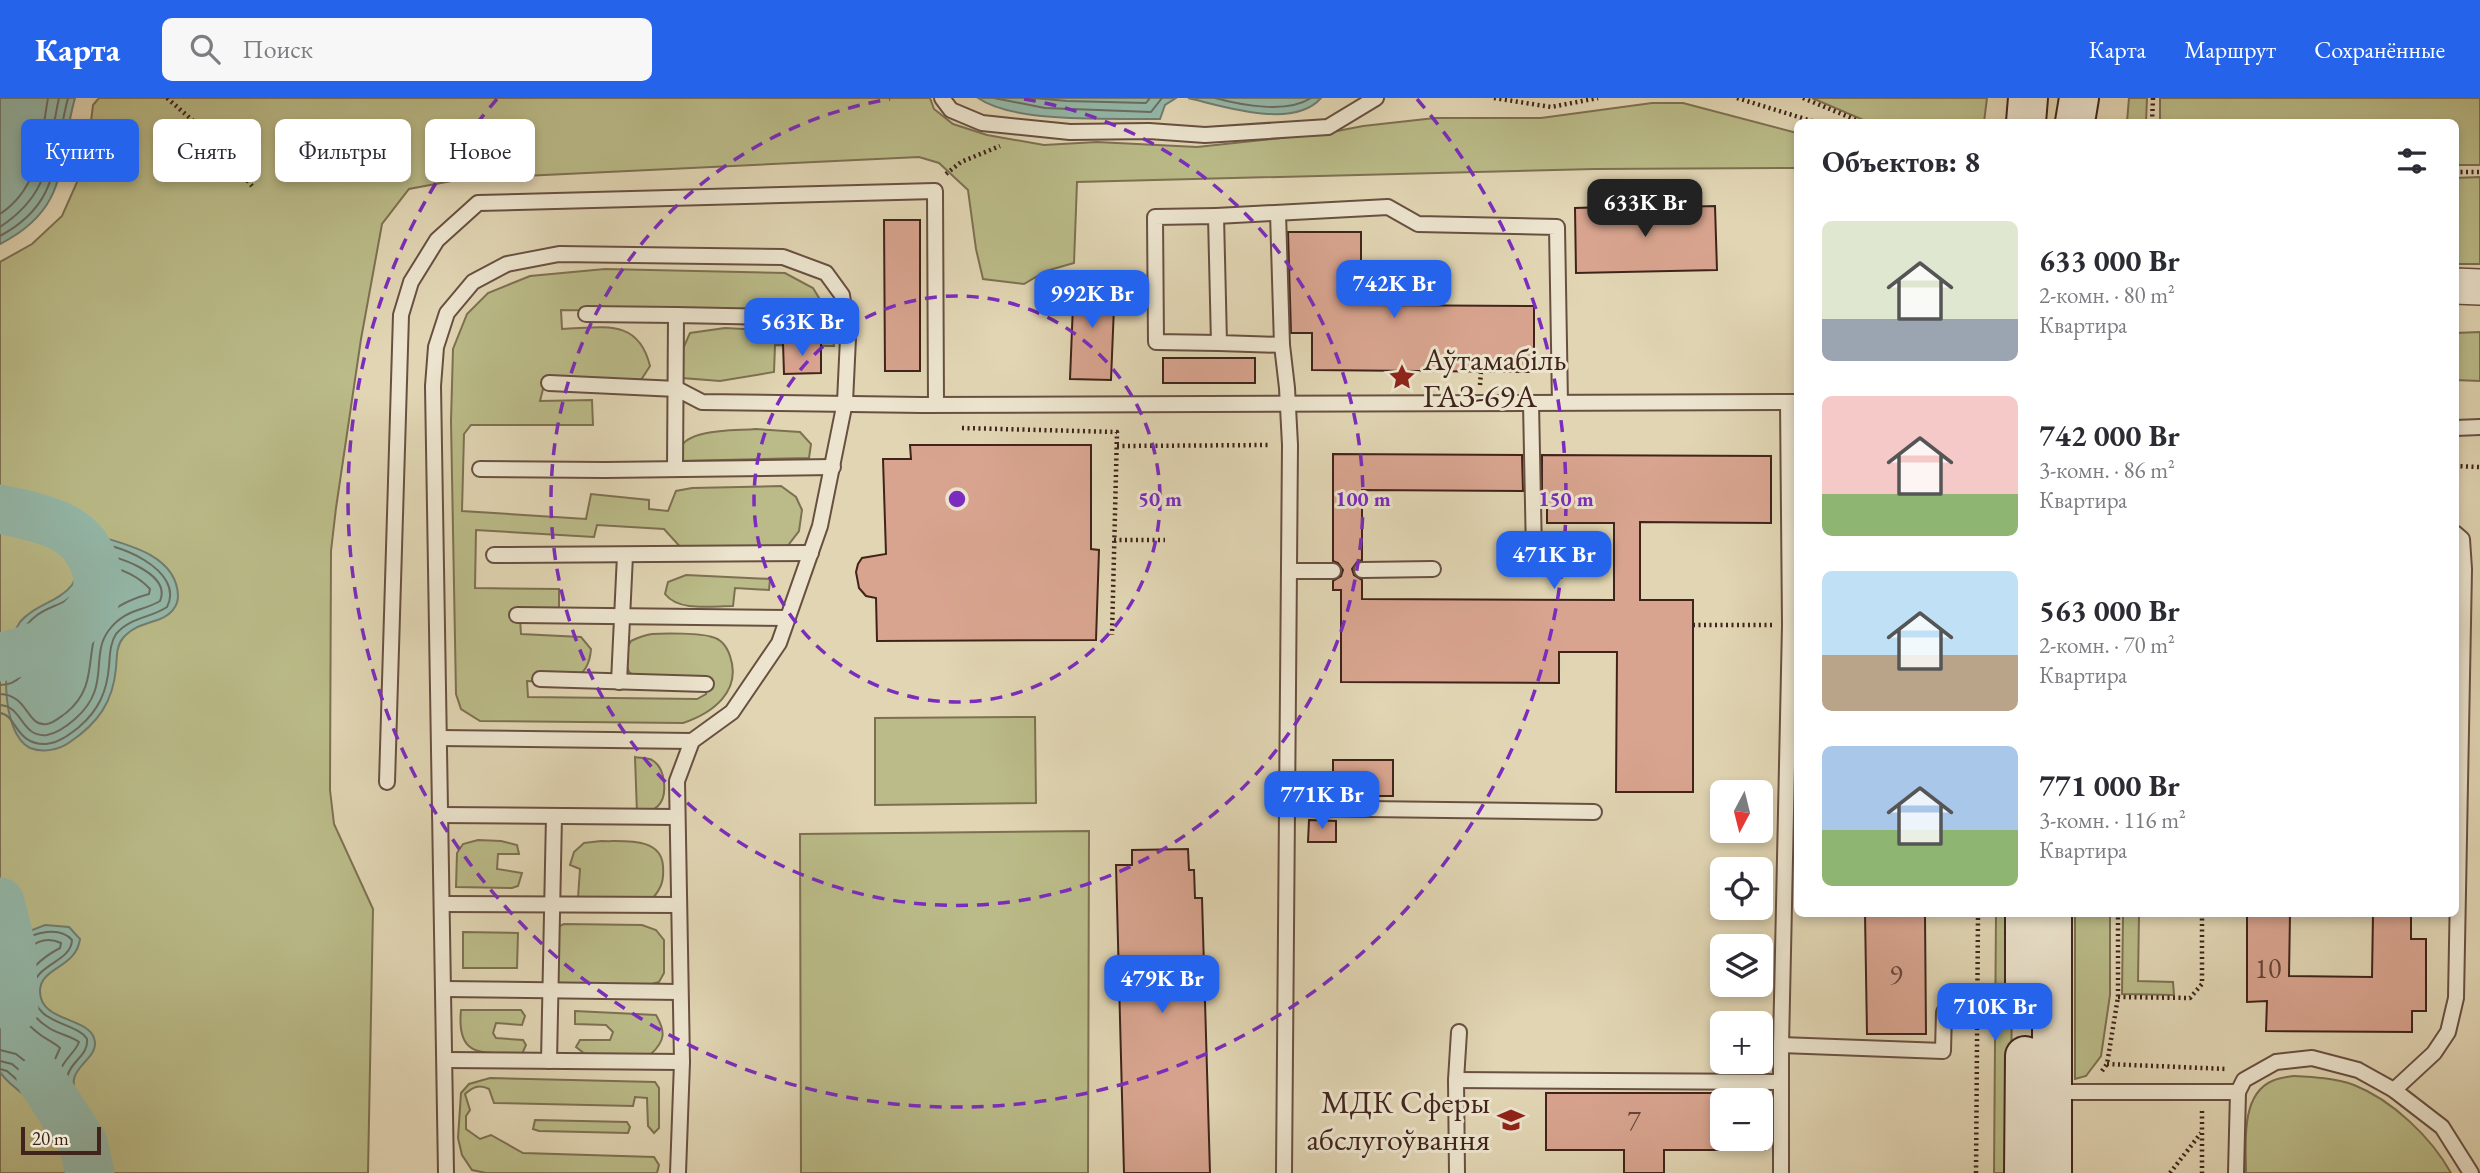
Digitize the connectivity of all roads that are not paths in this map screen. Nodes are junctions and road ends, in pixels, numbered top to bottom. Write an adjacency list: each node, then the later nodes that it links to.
1 (942, 98): 2 (lane)
2 (1376, 98)
3 (2028, 98): 5 (main road)
4 (2079, 98): 6 (main road)
5 (2026, 119)
6 (2076, 119)
7 (1278, 213): 8 (lane); 15 (lane); 22 (lane)
8 (1216, 216): 14 (lane); 14 (lane)
9 (2459, 286): 10 (street)
10 (2480, 287)
11 (586, 314): 12 (lane)
12 (676, 316): 13 (lane); 17 (lane)
13 (775, 317)
14 (1219, 343): 15 (lane)
15 (1282, 345): 20 (lane)
16 (549, 383): 17 (lane)
17 (677, 389): 18 (lane); 28 (lane)
18 (845, 402): 23 (lane); 26 (lane); 45 (lane)
19 (1793, 402): 22 (lane); 44 (lane)
20 (1288, 403): 21 (lane); 23 (lane); 37 (lane)
21 (1531, 403): 22 (lane); 31 (lane)
22 (1560, 403)
23 (936, 404): 47 (lane)
24 (2459, 428): 25 (lane)
25 (2480, 428)
26 (833, 467): 28 (lane); 30 (lane)
27 (480, 469): 28 (lane)
28 (675, 469)
29 (2459, 536): 53 (lane)
30 (811, 553): 33 (lane); 40 (lane)
31 (1534, 554)
32 (494, 555): 33 (lane)
33 (625, 555): 39 (lane)
34 (1433, 569): 36 (lane)
35 (1333, 570): 37 (lane)
36 (1362, 570)
37 (1290, 571): 48 (lane)
38 (517, 615): 39 (lane)
39 (621, 616): 40 (lane); 42 (lane)
40 (788, 618): 46 (lane)
41 (540, 679): 42 (lane)
42 (619, 681): 43 (lane)
43 (706, 684)
44 (1793, 711): 65 (lane)
45 (439, 738): 46 (lane); 50 (lane)
46 (692, 741): 52 (lane)
47 (387, 782)
48 (1287, 808): 49 (lane); 76 (lane)
49 (1594, 812)
50 (440, 815): 51 (lane); 54 (lane)
51 (554, 816): 52 (lane); 55 (lane)
52 (677, 817): 56 (lane)
53 (2459, 837)
54 (442, 904): 55 (lane); 60 (lane)
55 (552, 904): 56 (lane); 61 (lane)
56 (679, 905): 62 (lane)
57 (2025, 917): 73 (main road)
58 (2052, 917): 73 (main road)
59 (2458, 917): 71 (lane)
60 (444, 989): 61 (lane); 66 (lane)
61 (551, 991): 62 (lane); 67 (lane)
62 (680, 992): 68 (lane)
63 (1944, 1012): 65 (lane)
64 (1459, 1032): 69 (lane)
65 (1781, 1045): 70 (lane)
66 (446, 1060): 67 (lane); 74 (lane)
67 (549, 1061): 68 (lane)
68 (682, 1062): 75 (lane)
69 (1456, 1080): 70 (lane); 77 (lane)
70 (1781, 1082): 78 (lane)
71 (2394, 1090): 72 (lane); 82 (lane)
72 (2238, 1092): 73 (lane); 81 (lane)
73 (2054, 1093): 79 (main road); 80 (main road)
74 (446, 1173)
75 (678, 1173)
76 (1284, 1173)
77 (1457, 1173)
78 (1780, 1173)
79 (2024, 1173)
80 (2052, 1173)
81 (2236, 1173)
82 (2471, 1173)

